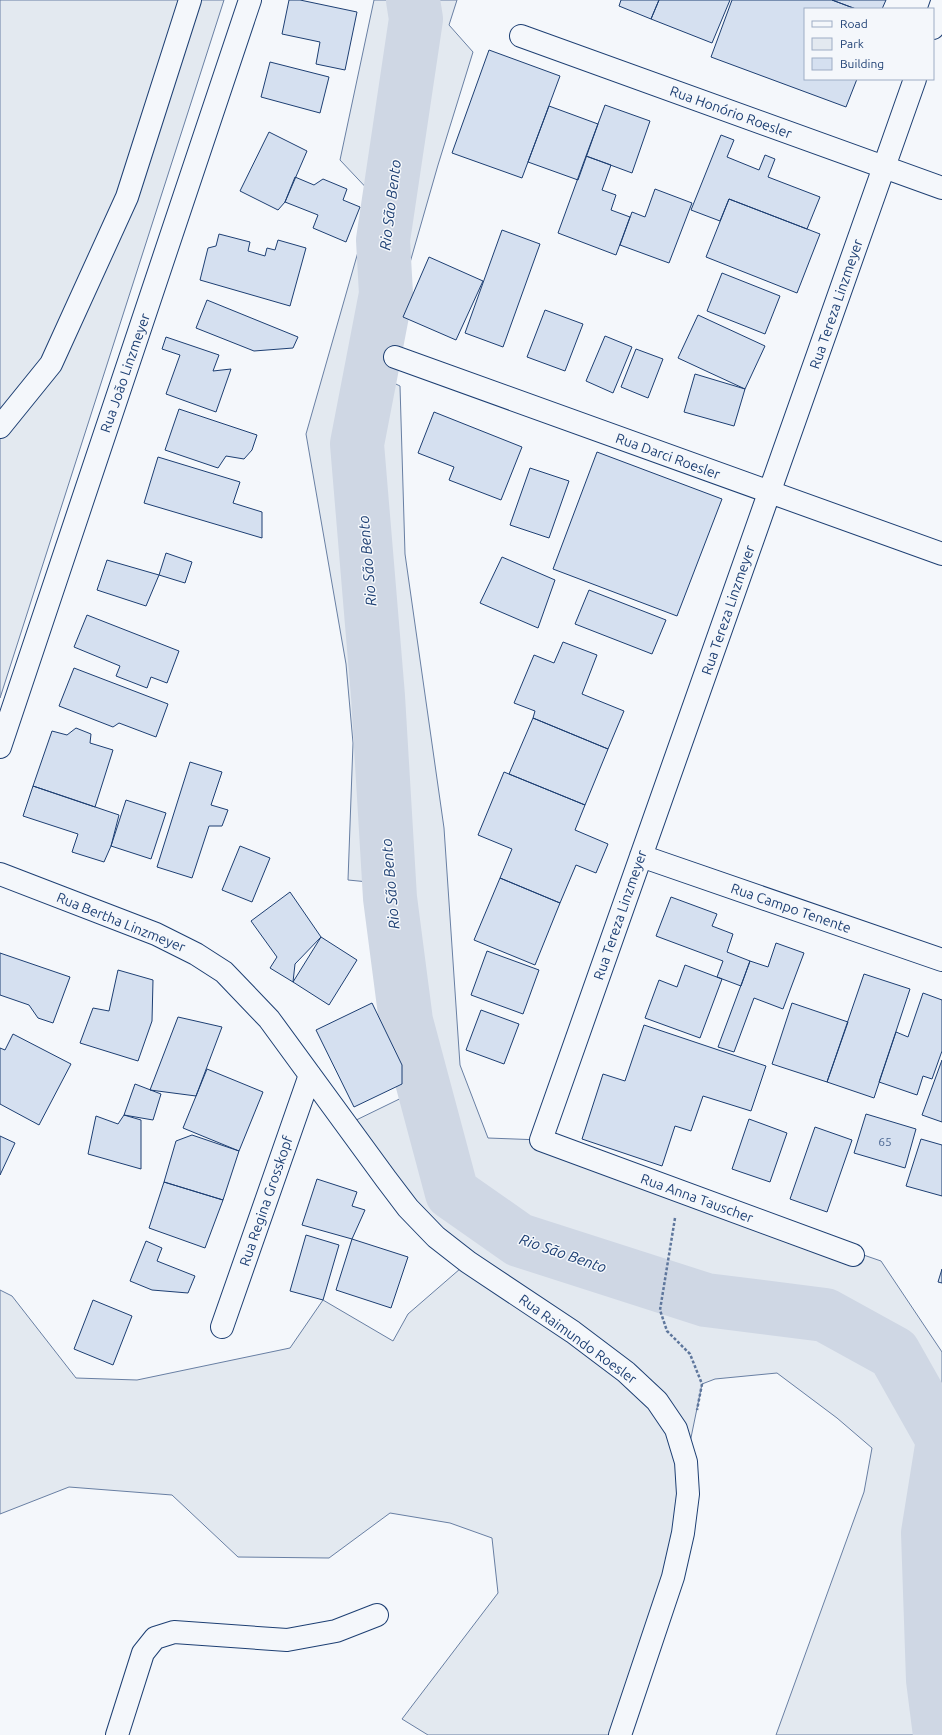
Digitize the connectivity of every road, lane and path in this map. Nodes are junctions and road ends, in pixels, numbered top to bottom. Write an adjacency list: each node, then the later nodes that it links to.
1 (190, 0): 10 (street)
2 (250, 0): 13 (street, Rua João Linzmeyer)
3 (942, 2): 4 (street)
4 (934, 25)
5 (521, 36): 7 (street, Rua Honório Roesler)
6 (915, 80): 7 (street, Rua Tereza Linzmeyer)
7 (884, 167): 8 (street, Rua Honório Roesler); 11 (street, Rua Tereza Linzmeyer)
8 (942, 188)
9 (395, 357): 11 (street, Rua Darci Roesler)
10 (0, 427)
11 (770, 492): 12 (street, Rua Darci Roesler); 14 (street, Rua Tereza Linzmeyer)
12 (942, 554)
13 (0, 747)
14 (641, 856): 16 (street, Rua Campo Tenente); 18 (street, Rua Tereza Linzmeyer)
15 (0, 874): 17 (street, Rua Bertha Linzmeyer)
16 (942, 960)
17 (310, 1075): 21 (street, Rua Regina Grosskopf); 25 (street, Rua Raimundo Roesler)
18 (541, 1140): 20 (street, Rua Anna Tauscher)
19 (670, 1248): 22 (path)
20 (853, 1255)
21 (222, 1327)
22 (696, 1416)
23 (377, 1615): 24 (street)
24 (118, 1735)
25 (620, 1735)

